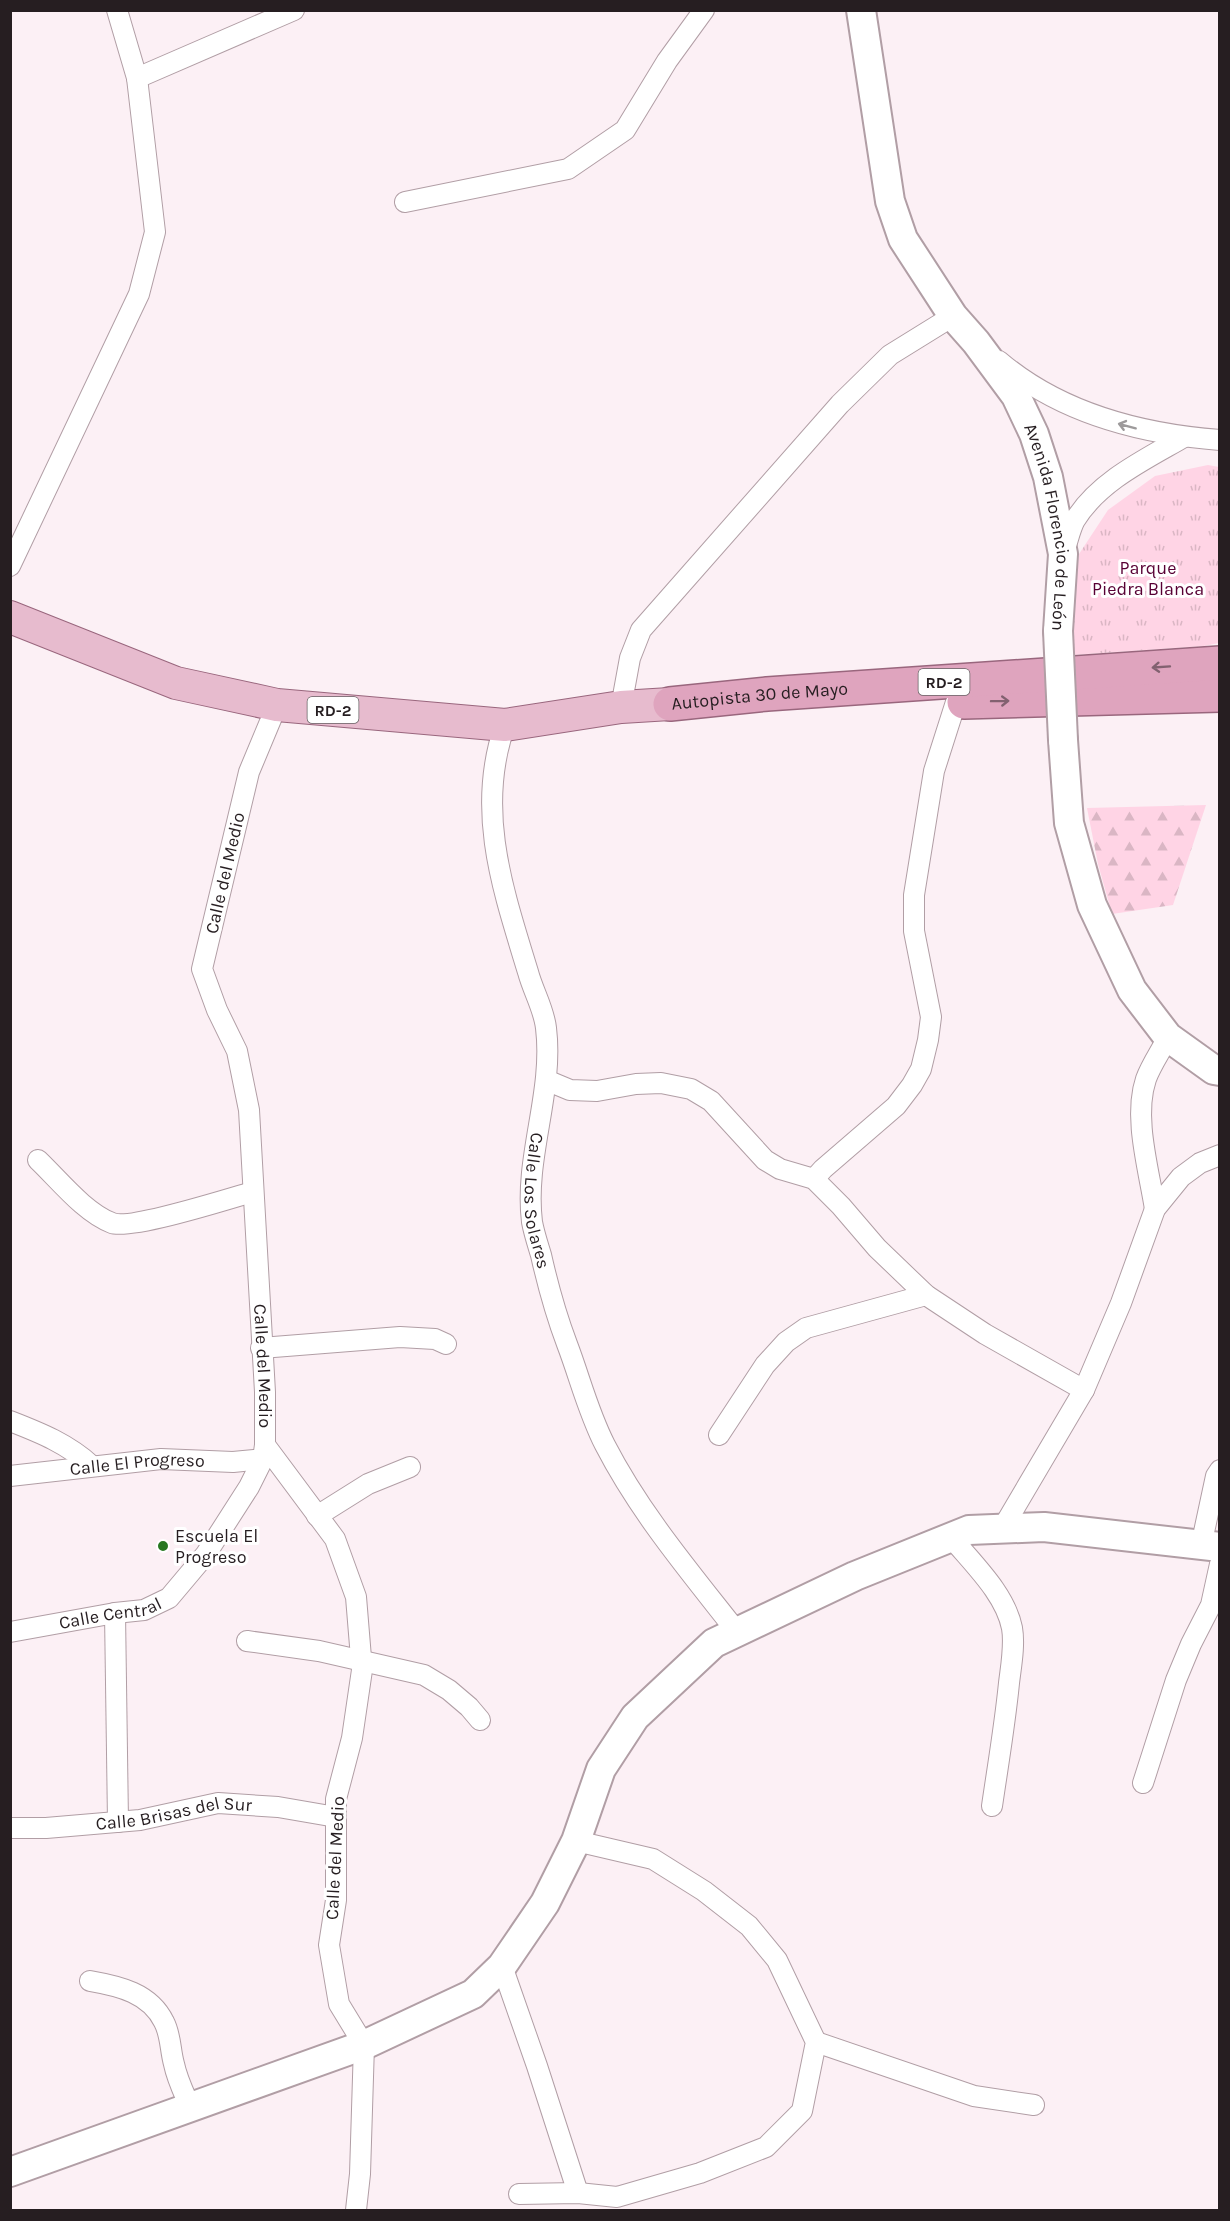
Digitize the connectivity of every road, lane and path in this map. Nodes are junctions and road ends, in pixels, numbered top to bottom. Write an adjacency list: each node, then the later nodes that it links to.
1 (117, 10): 5 (street)
2 (294, 10): 5 (street)
3 (704, 10): 6 (street)
4 (861, 10): 7 (main road, Avenida Florencio de León)
5 (137, 78): 12 (street)
6 (405, 202)
7 (952, 316): 8 (main road, Avenida Florencio de León); 19 (street)
8 (976, 342): 9 (street, one-way to 8); 11 (main road, Avenida Florencio de León)
9 (1184, 437): 10 (street); 11 (street)
10 (1220, 440)
11 (1063, 554): 21 (main road, Avenida Florencio de León, bridge)
12 (10, 566)
13 (10, 616): 18 (main road, RD-2)
14 (1220, 663): 17 (highway, Autopista 30 de Mayo / RD-2, one-way to 17)
15 (1216, 697): 16 (highway, Autopista 30 de Mayo / RD-2, one-way to 15)
16 (956, 702): 17 (highway, Autopista 30 de Mayo / RD-2); 26 (street)
17 (670, 704): 19 (main road, RD-2)
18 (277, 705): 20 (main road, RD-2); 27 (street, Calle del Medio)
19 (621, 707): 20 (main road, RD-2)
20 (505, 725): 23 (street, Calle Los Solares)
21 (1168, 1037): 22 (main road, Avenida Florencio de León); 28 (street)
22 (1220, 1071)
23 (546, 1080): 26 (street); 46 (street, Calle Los Solares)
24 (1220, 1155): 28 (street)
25 (38, 1160): 27 (street)
26 (814, 1179): 29 (street)
27 (252, 1192): 31 (street, Calle del Medio)
28 (1155, 1209): 32 (street)
29 (926, 1295): 32 (street); 34 (street)
30 (446, 1344): 31 (street)
31 (261, 1348): 35 (street, Calle del Medio)
32 (1084, 1390): 41 (street)
33 (10, 1421): 36 (street)
34 (719, 1435)
35 (264, 1452): 36 (street, Calle El Progreso); 40 (street, Calle del Medio); 44 (street, Calle Central)
36 (92, 1466): 39 (street, Calle El Progreso)
37 (410, 1467): 40 (street)
38 (1220, 1470): 43 (street)
39 (10, 1476)
40 (317, 1516): 48 (street, Calle del Medio)
41 (1002, 1529): 42 (main road); 43 (main road)
42 (951, 1537): 46 (main road); 51 (street)
43 (1213, 1552): 50 (street)
44 (115, 1613): 45 (street, Calle Central); 53 (street)
45 (10, 1632)
46 (737, 1632): 55 (main road)
47 (247, 1641): 48 (street)
48 (362, 1660): 49 (street); 52 (street, Calle del Medio)
49 (480, 1720)
50 (1143, 1783)
51 (992, 1806)
52 (336, 1817): 53 (street, Calle Brisas del Sur); 59 (street, Calle del Medio)
53 (118, 1822): 54 (street, Calle Brisas del Sur)
54 (10, 1828)
55 (576, 1841): 56 (main road); 58 (street)
56 (502, 1966): 59 (main road); 63 (street)
57 (90, 1980): 61 (street)
58 (816, 2042): 60 (street); 63 (street)
59 (364, 2045): 61 (main road); 65 (street)
60 (1034, 2105)
61 (190, 2107): 62 (main road)
62 (10, 2172)
63 (578, 2193): 64 (street)
64 (519, 2194)
65 (356, 2211)

